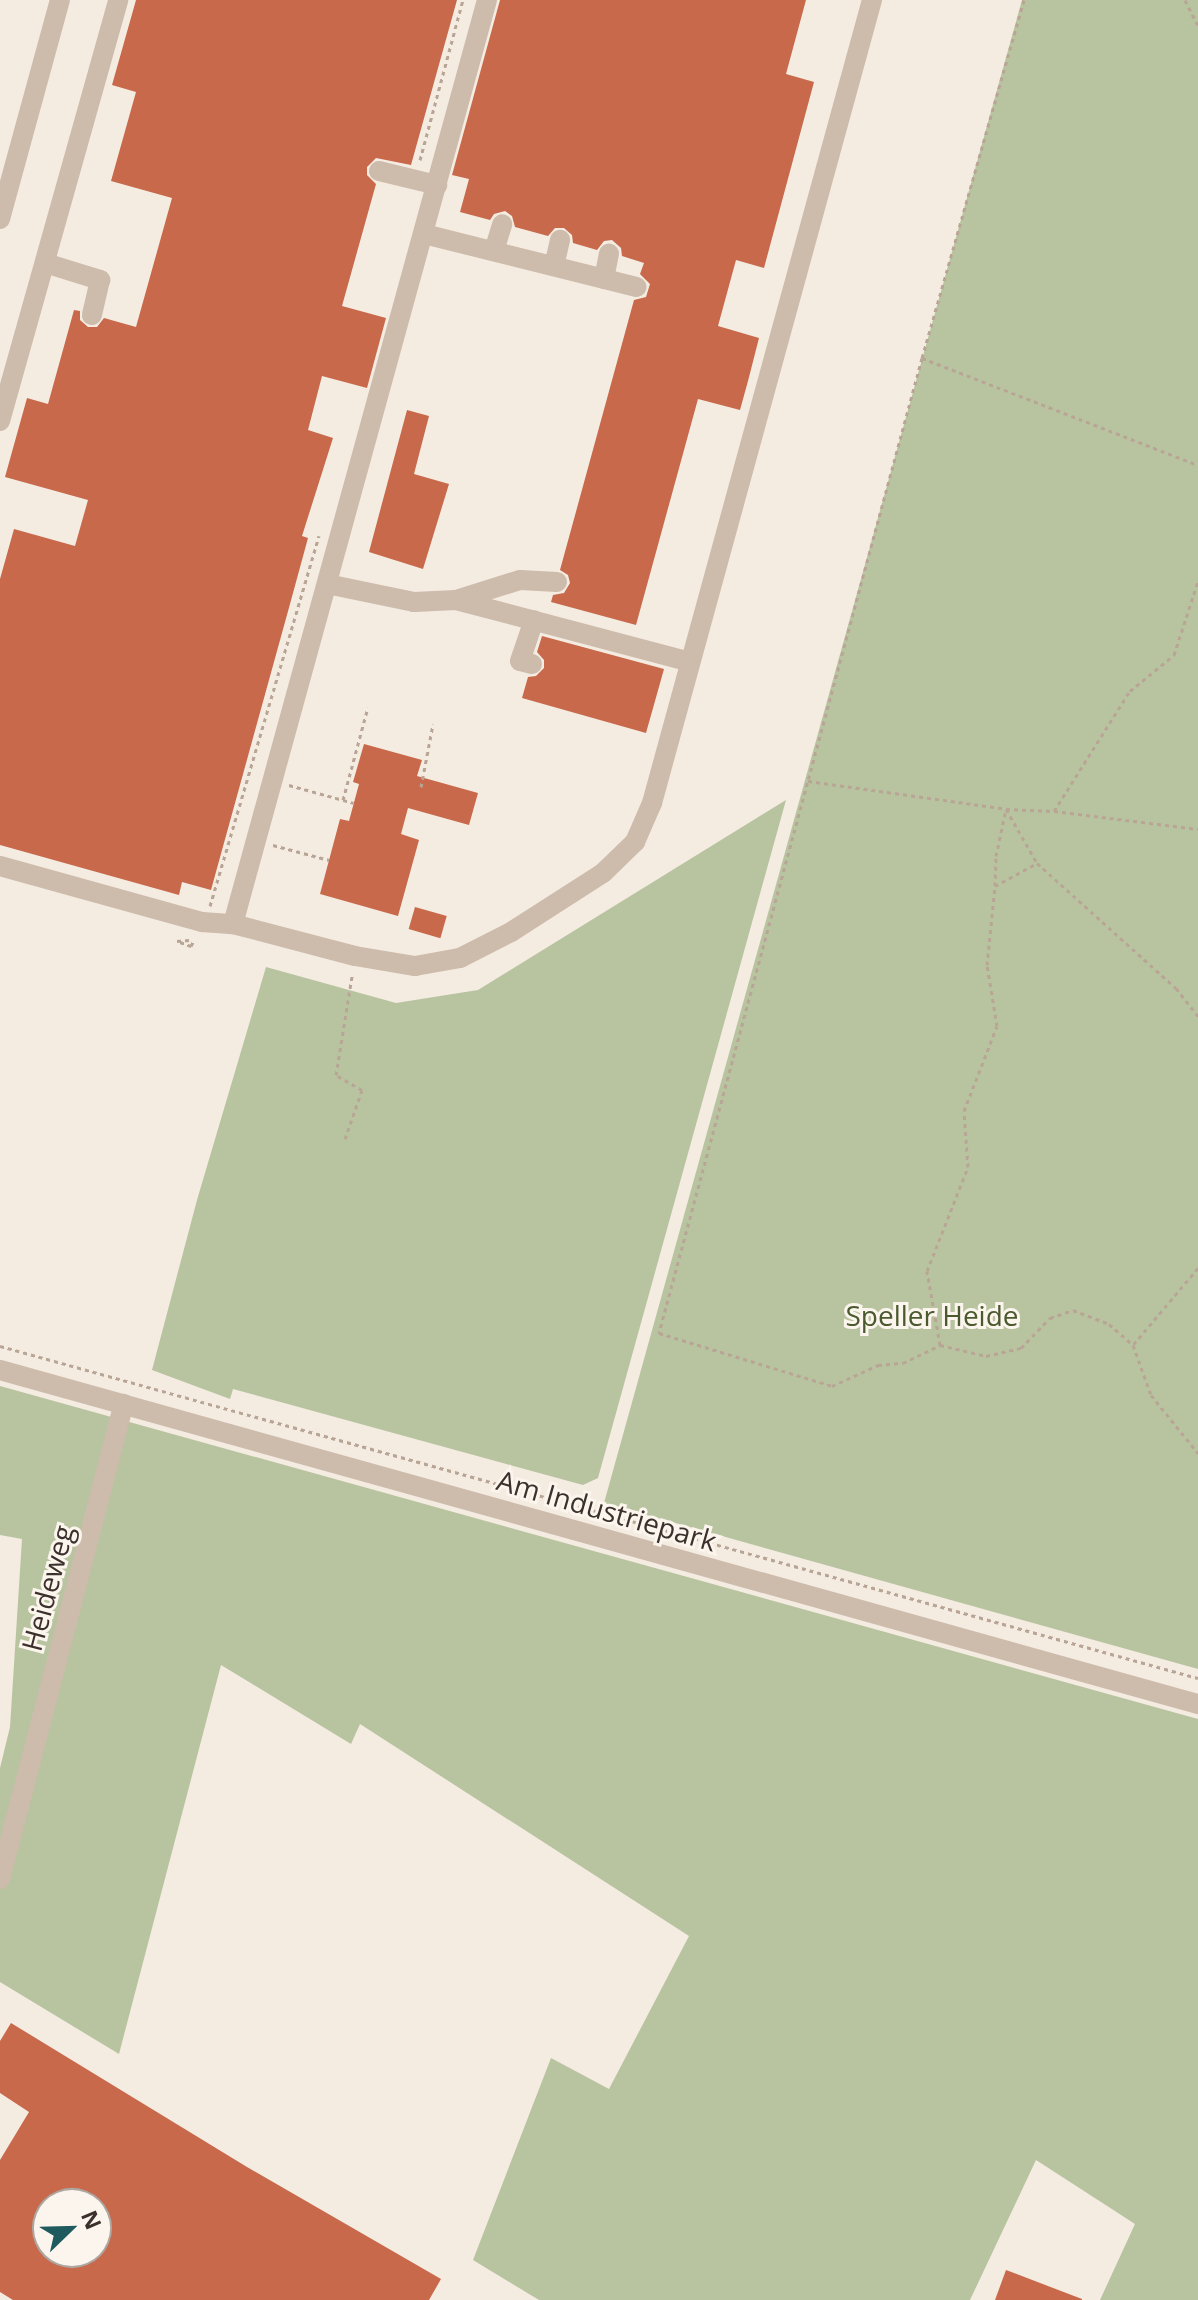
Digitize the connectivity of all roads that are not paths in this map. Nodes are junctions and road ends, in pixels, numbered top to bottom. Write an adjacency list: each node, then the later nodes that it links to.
1 (60, 0): 7 (street)
2 (118, 0): 13 (street)
3 (487, 0): 6 (street)
4 (872, 0): 23 (street)
5 (379, 171): 6 (street)
6 (437, 185): 9 (street)
7 (0, 219)
8 (502, 224): 11 (street)
9 (424, 234): 11 (street); 20 (street)
10 (560, 240): 14 (street)
11 (494, 251): 14 (street)
12 (609, 253): 15 (street)
13 (45, 263): 17 (street); 18 (street)
14 (554, 266): 15 (street)
15 (604, 279): 16 (street)
16 (637, 287)
17 (92, 315)
18 (0, 421)
19 (557, 582): 21 (street)
20 (327, 584): 21 (street); 26 (street)
21 (456, 600): 22 (street)
22 (534, 620): 23 (street); 24 (street)
23 (690, 662): 26 (street)
24 (532, 664)
25 (0, 866): 26 (street)
26 (233, 924)
27 (0, 1370): 28 (street, Am Industriepark)
28 (124, 1404): 29 (street, Am Industriepark); 30 (street, Heideweg)
29 (1198, 1704)
30 (0, 1879)

